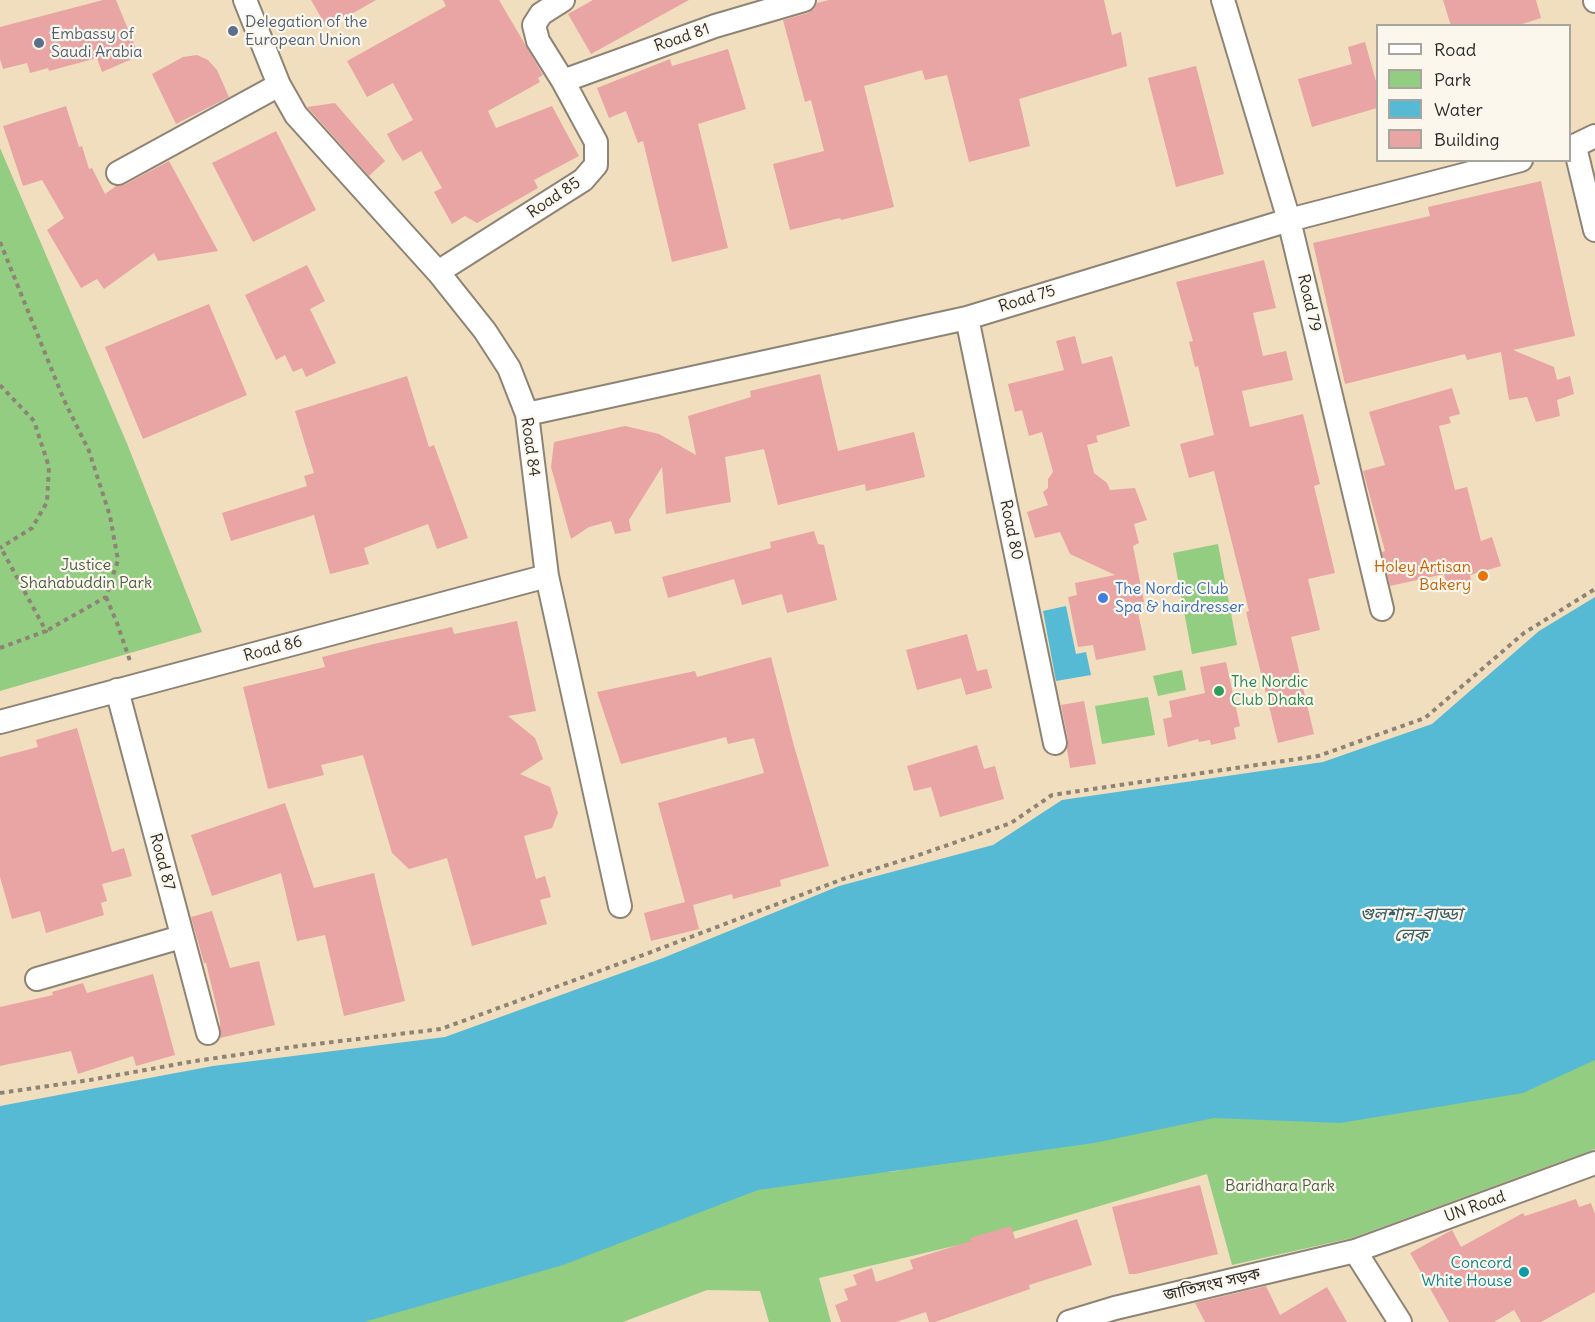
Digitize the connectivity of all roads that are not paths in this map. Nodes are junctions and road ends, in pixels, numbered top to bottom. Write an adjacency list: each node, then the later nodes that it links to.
1 (245, 0): 6 (street, Road 84)
2 (563, 0): 5 (street, Road 85)
3 (804, 0): 5 (street, Road 81)
4 (1223, 0): 11 (street, Road 79)
5 (562, 81): 13 (street, Road 85)
6 (279, 85): 10 (street); 13 (street, Road 84)
7 (1595, 136): 8 (street)
8 (1572, 148): 12 (street)
9 (1513, 162): 11 (street, Road 75)
10 (118, 173)
11 (1289, 220): 14 (street, Road 75); 17 (street, Road 79)
12 (1595, 230)
13 (438, 272): 15 (street, Road 84)
14 (967, 318): 15 (street, Road 75); 20 (street, Road 80)
15 (527, 414): 16 (street, Road 84)
16 (547, 576): 18 (street, Road 86); 21 (street, Road 84)
17 (1382, 609)
18 (127, 688): 19 (street, Road 86); 22 (street, Road 87)
19 (0, 722)
20 (1055, 743)
21 (620, 906)
22 (181, 936): 23 (street); 24 (street, Road 87)
23 (37, 979)
24 (208, 1033)
25 (1592, 1171): 26 (street, UN Road)
26 (1355, 1251): 27 (street, জাতিসংঘ সড়ক); 29 (street)
27 (1120, 1315): 28 (street, জাতিসংঘ সড়ক)
28 (1069, 1322)
29 (1400, 1322)

